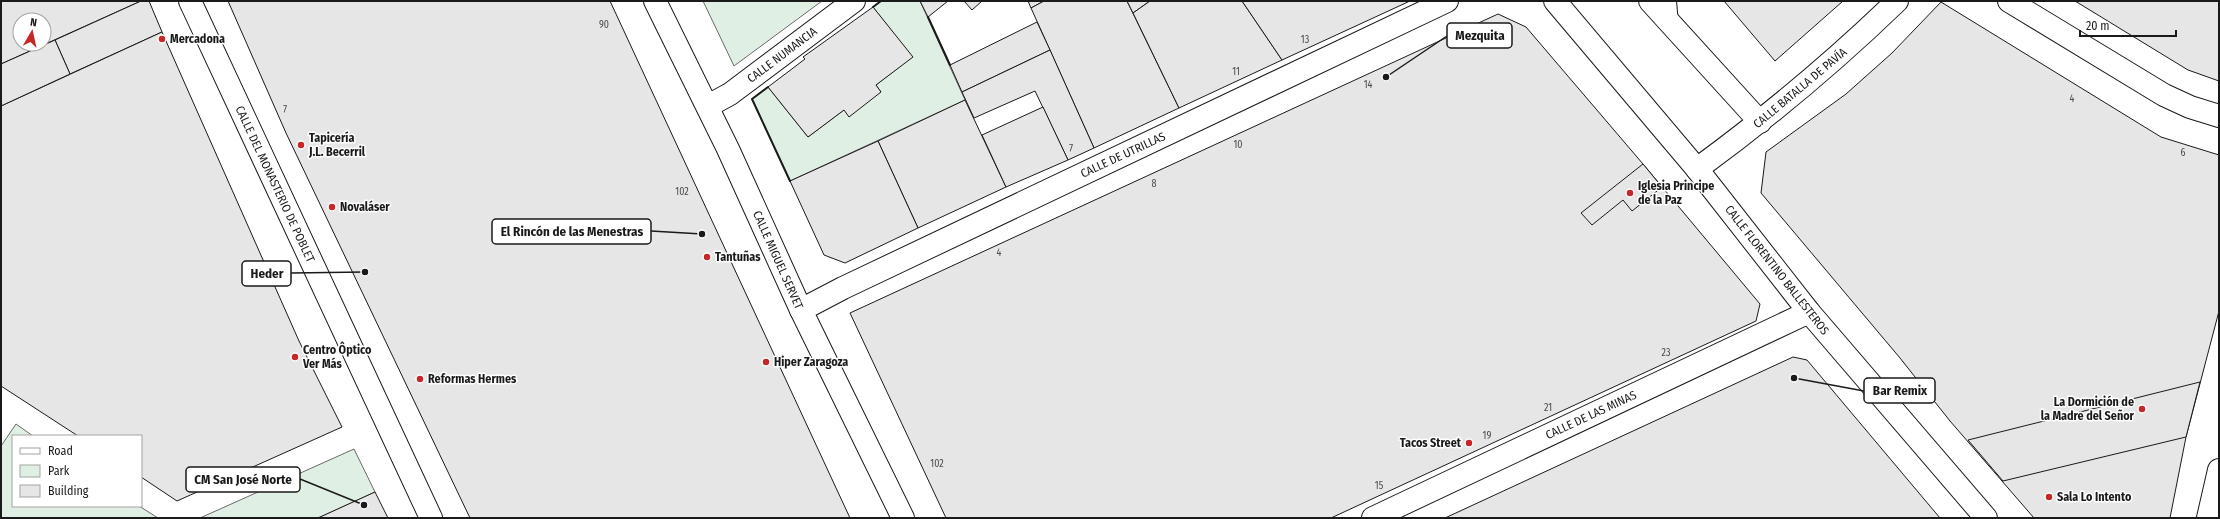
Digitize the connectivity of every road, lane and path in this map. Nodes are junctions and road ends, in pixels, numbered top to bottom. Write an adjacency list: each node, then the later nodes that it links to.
1 (190, 1): 18 (street, CALLE DEL MONASTERIO DE POBLET)
2 (655, 1): 11 (street, CALLE MIGUEL SERVET)
3 (854, 1): 11 (street, CALLE NUMANCIA)
4 (1447, 1): 15 (street, CALLE DE UTRILLAS)
5 (1555, 1): 14 (street, CALLE FLORENTINO BALLESTEROS)
6 (1650, 1): 10 (street)
7 (1670, 1): 10 (lane)
8 (1897, 1): 13 (street, CALLE BATALLA DE PAVÍA)
9 (2009, 1): 12 (street)
10 (1671, 24): 13 (street)
11 (708, 106): 15 (street, CALLE MIGUEL SERVET)
12 (2219, 116)
13 (1760, 122): 14 (street, CALLE BATALLA DE PAVÍA)
14 (1697, 168): 16 (street, CALLE FLORENTINO BALLESTEROS)
15 (801, 310): 19 (street, CALLE MIGUEL SERVET)
16 (1809, 312): 20 (street, CALLE DE LAS MINAS); 21 (street, CALLE FLORENTINO BALLESTEROS)
17 (2219, 470): 22 (street)
18 (431, 518)
19 (903, 518)
20 (1373, 518)
21 (1986, 518)
22 (2208, 518)

